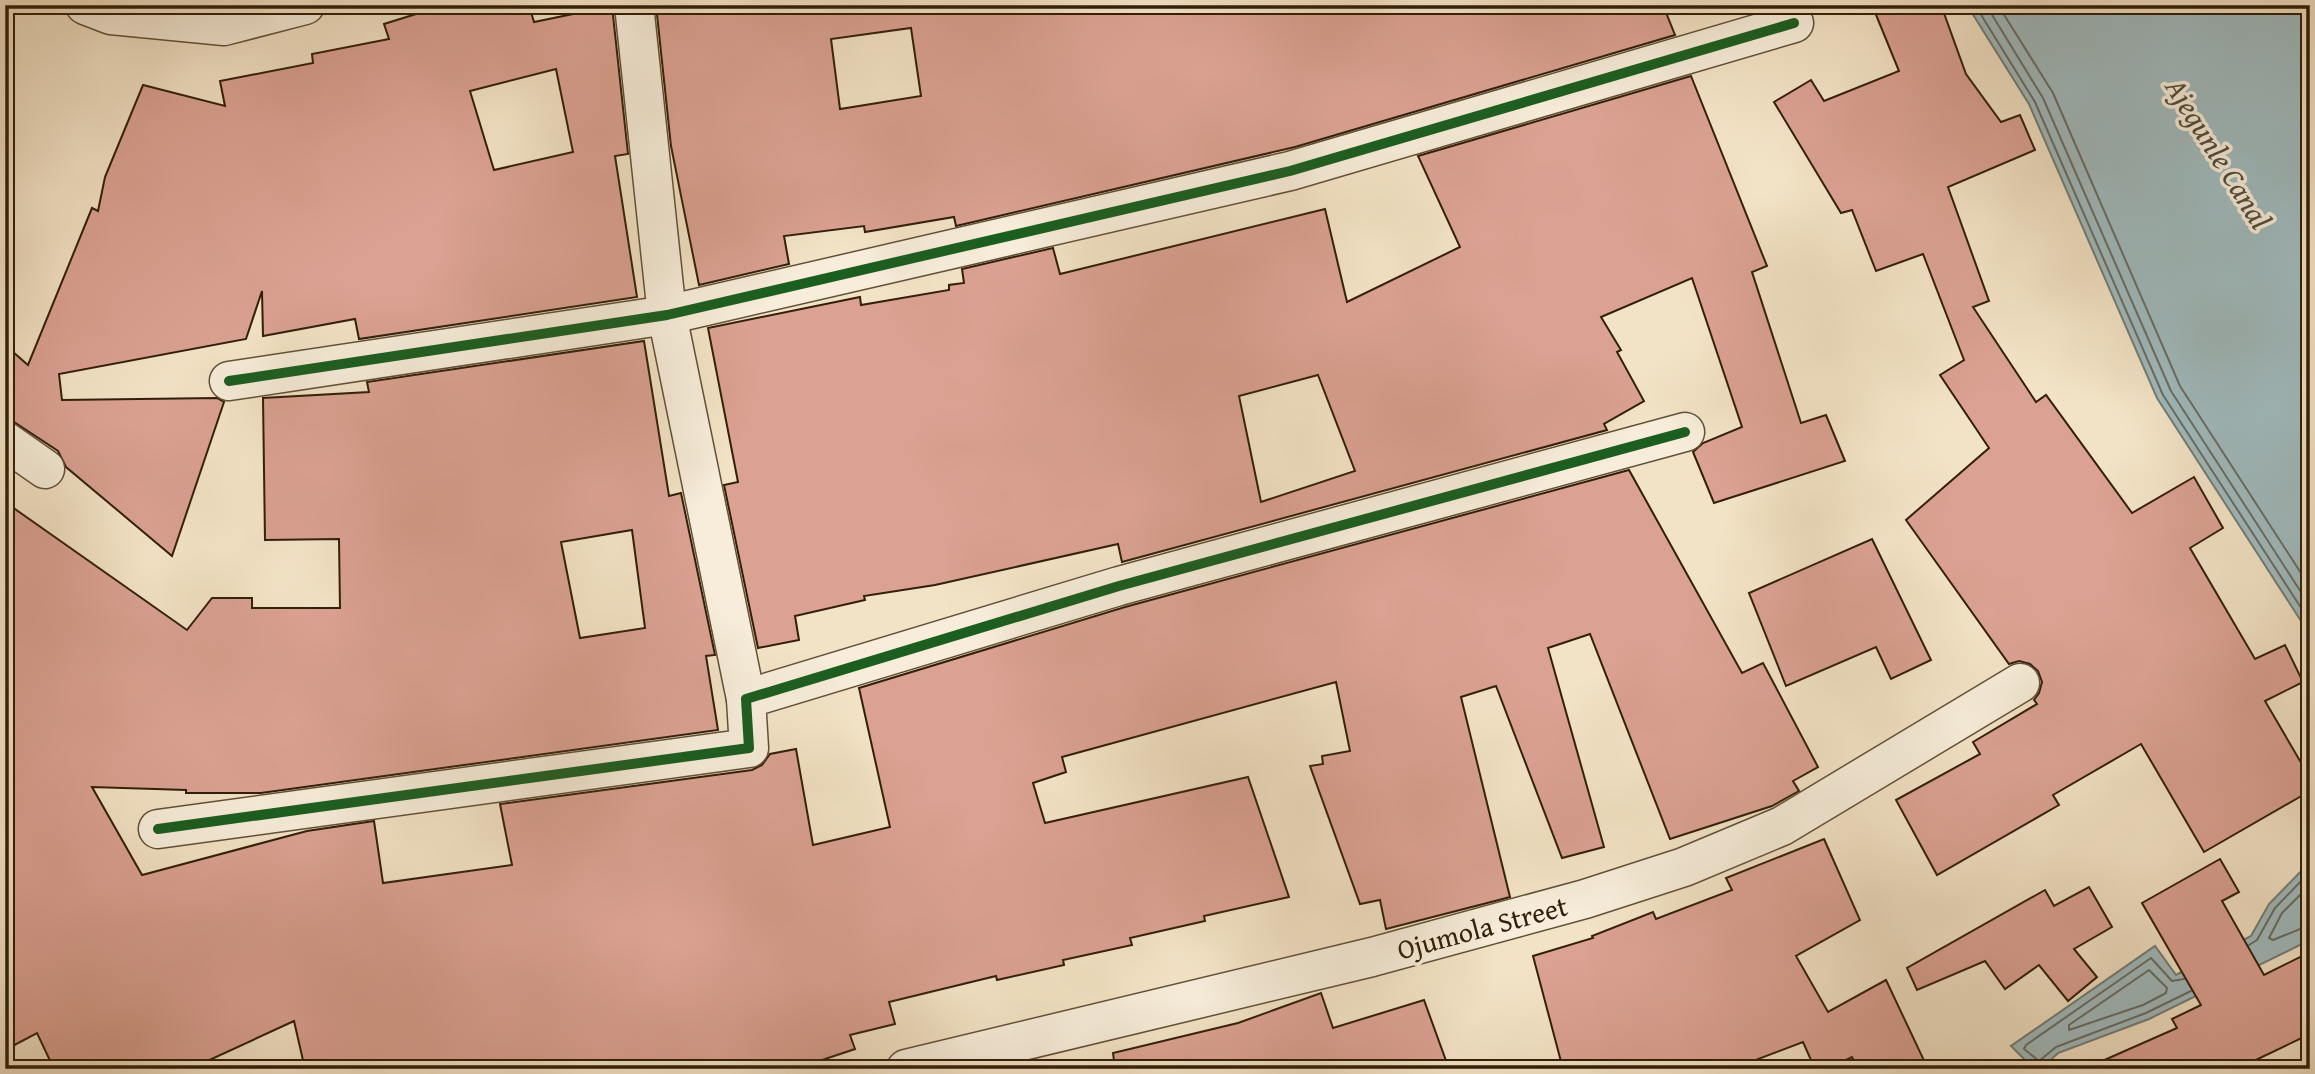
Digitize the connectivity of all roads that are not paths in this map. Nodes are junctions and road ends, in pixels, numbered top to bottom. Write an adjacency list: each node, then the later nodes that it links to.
1 (85, 5): 2 (street)
2 (305, 5)
3 (634, 5): 5 (street)
4 (1794, 23): 5 (street)
5 (667, 315): 6 (street); 11 (street)
6 (229, 381)
7 (1685, 432): 11 (street)
8 (5, 441): 9 (street)
9 (45, 469)
10 (2020, 683): 13 (street, Ojumola Street)
11 (746, 699): 12 (street)
12 (158, 829)
13 (905, 1069)

